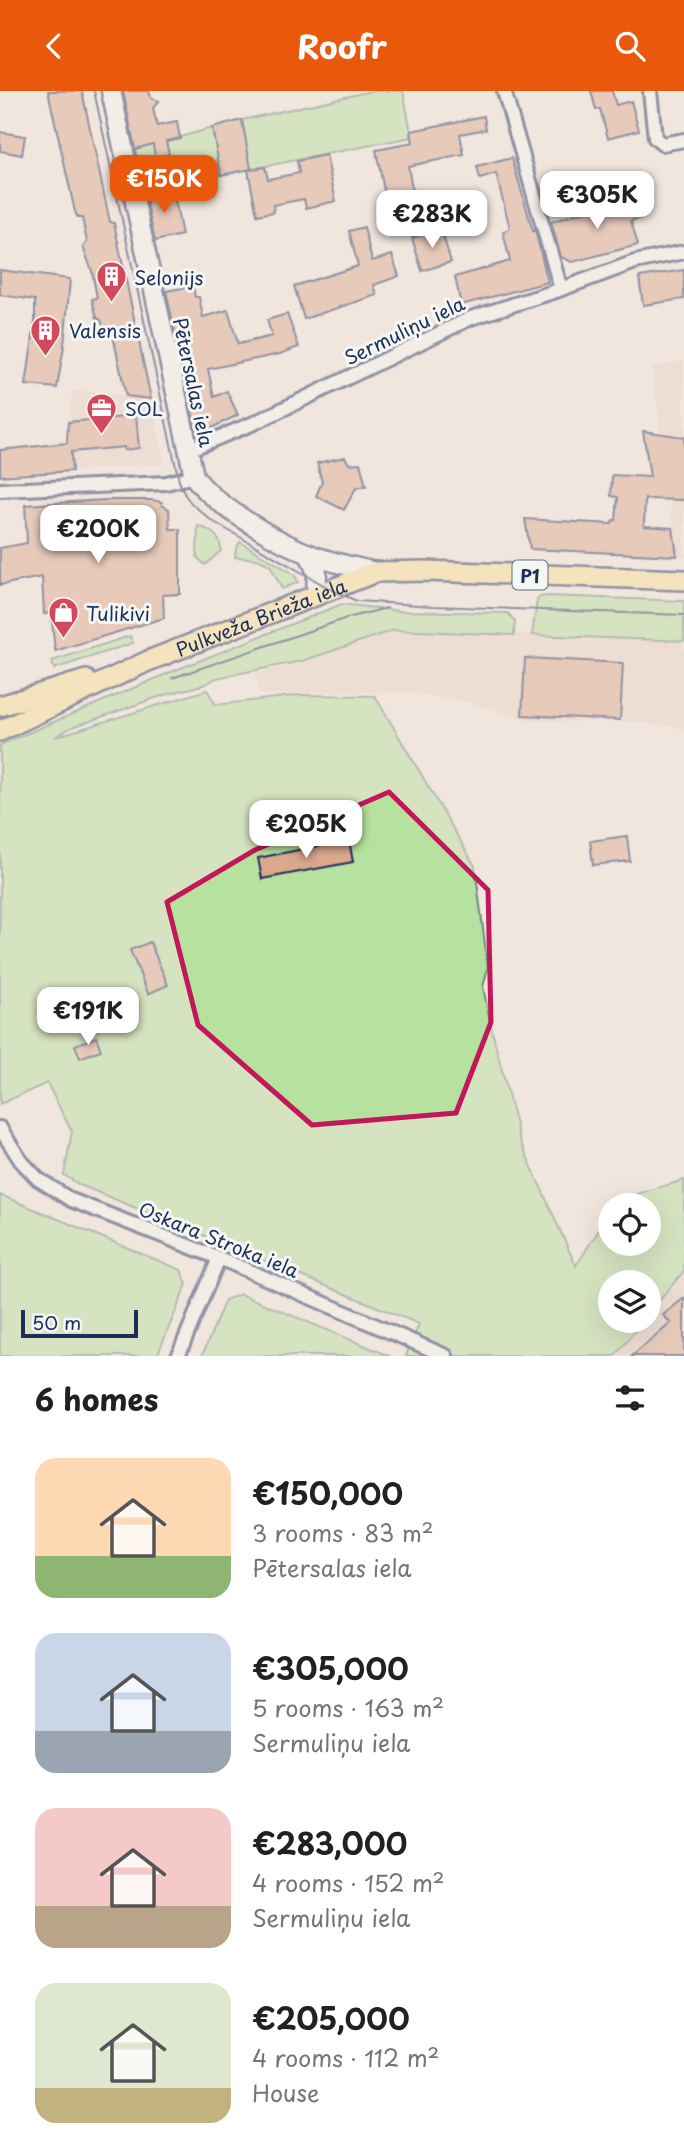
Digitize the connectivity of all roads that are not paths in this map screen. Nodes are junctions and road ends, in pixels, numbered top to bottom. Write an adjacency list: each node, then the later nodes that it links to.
1 (111, 91): 7 (street, Pētersalas iela)
2 (504, 91): 6 (street)
3 (650, 91): 4 (street)
4 (684, 140)
5 (684, 252): 6 (street, Sermuliņu iela)
6 (561, 289): 7 (street, Sermuliņu iela)
7 (187, 448): 8 (street, Pētersalas iela)
8 (194, 476): 9 (street); 10 (street, Pētersalas iela)
9 (0, 490)
10 (309, 554): 11 (street, Pētersalas iela); 13 (street)
11 (376, 572): 12 (main road, P1); 13 (main road, Pulkveža Brieža iela / P1)
12 (684, 580)
13 (316, 596): 14 (main road, Pulkveža Brieža iela / P1)
14 (148, 661): 15 (main road, Pulkveža Brieža iela / P1); 16 (main road, Pulkveža Brieža iela / P1)
15 (0, 706)
16 (0, 731)
17 (0, 1128): 18 (street, Oskara Stroka iela)
18 (219, 1258): 19 (street); 20 (street, Oskara Stroka iela)
19 (178, 1356)
20 (446, 1356)

